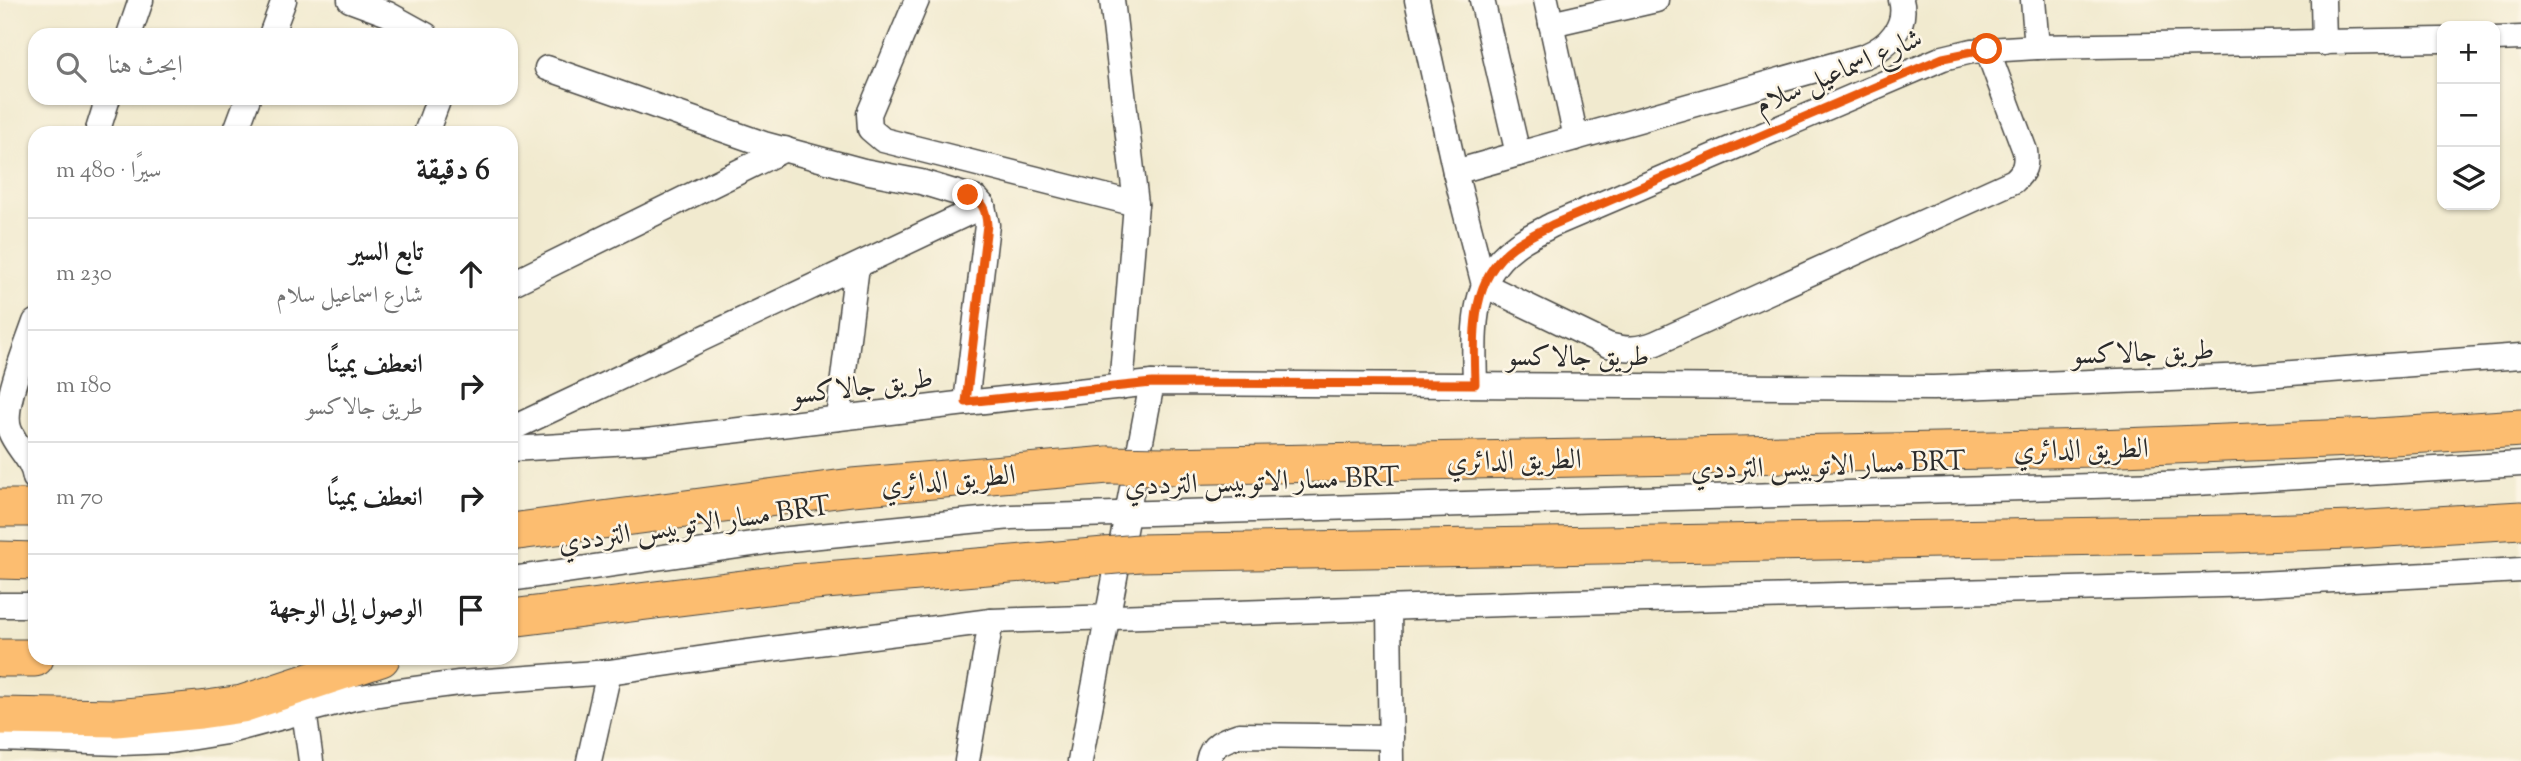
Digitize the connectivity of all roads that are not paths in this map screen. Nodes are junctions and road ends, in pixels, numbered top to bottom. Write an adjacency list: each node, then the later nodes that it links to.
1 (141, 0): 13 (street)
2 (284, 0): 14 (street)
3 (350, 0): 15 (street)
4 (917, 0): 33 (street)
5 (1112, 0): 33 (street)
6 (1417, 0): 32 (street)
7 (1482, 0): 31 (street)
8 (1656, 0): 12 (street)
9 (1902, 0): 29 (street)
10 (2033, 0): 20 (street)
11 (2323, 0): 19 (street)
12 (1548, 12): 29 (street)
13 (131, 28)
14 (274, 28)
15 (413, 28)
16 (2521, 38): 17 (street)
17 (2500, 39)
18 (2437, 40): 19 (street, شارع اسماعيل سلام)
19 (2324, 43): 20 (street, شارع اسماعيل سلام)
20 (2037, 47): 21 (street, شارع اسماعيل سلام)
21 (1987, 49): 37 (street, شارع اسماعيل سلام); 37 (street)
22 (547, 68): 30 (street)
23 (106, 105): 26 (street)
24 (245, 105): 27 (street)
25 (436, 105): 28 (street)
26 (99, 126)
27 (237, 126)
28 (429, 126)
29 (1576, 138): 31 (street)
30 (785, 149): 34 (street); 36 (street)
31 (1518, 154): 32 (street)
32 (1455, 172): 37 (street)
33 (1136, 204): 42 (street)
34 (984, 206): 35 (street); 43 (street)
35 (857, 266): 44 (street); 45 (street)
36 (518, 282)
37 (1484, 285): 41 (street, شارع اسماعيل سلام)
38 (28, 344): 48 (street)
39 (2521, 356): 41 (street, طريق جالاكسو)
40 (1152, 383): 41 (street, طريق جالاكسو); 42 (street, طريق جالاكسو); 64 (street)
41 (1475, 384)
42 (1121, 387): 43 (street, طريق جالاكسو)
43 (966, 402): 44 (street, طريق جالاكسو)
44 (838, 418): 47 (street, طريق جالاكسو)
45 (518, 426)
46 (2521, 428): 54 (highway, الطريق الدائري, bridge)
47 (518, 449)
48 (28, 456)
49 (2521, 464): 59 (street, مسار الاتوبيس الترددي BRT)
50 (0, 508): 51 (highway)
51 (28, 508)
52 (518, 508): 54 (highway)
53 (2521, 520): 63 (highway)
54 (553, 526): 55 (highway, الطريق الدائري)
55 (518, 531)
56 (0, 560): 57 (highway)
57 (28, 561)
58 (2521, 570): 62 (street)
59 (518, 578)
60 (0, 605): 61 (street)
61 (28, 605)
62 (1389, 609): 64 (street); 73 (street)
63 (518, 617)
64 (1109, 618): 65 (street); 79 (street)
65 (991, 621): 69 (street); 78 (street)
66 (0, 658): 67 (highway)
67 (28, 658)
68 (360, 665): 71 (highway)
69 (609, 672): 70 (street); 77 (street)
70 (304, 711): 74 (street); 76 (street)
71 (0, 716)
72 (0, 741): 74 (street); 75 (street)
73 (1391, 749): 80 (street)
74 (103, 752)
75 (7, 761)
76 (311, 761)
77 (589, 761)
78 (967, 761)
79 (1080, 761)
80 (1208, 761)

